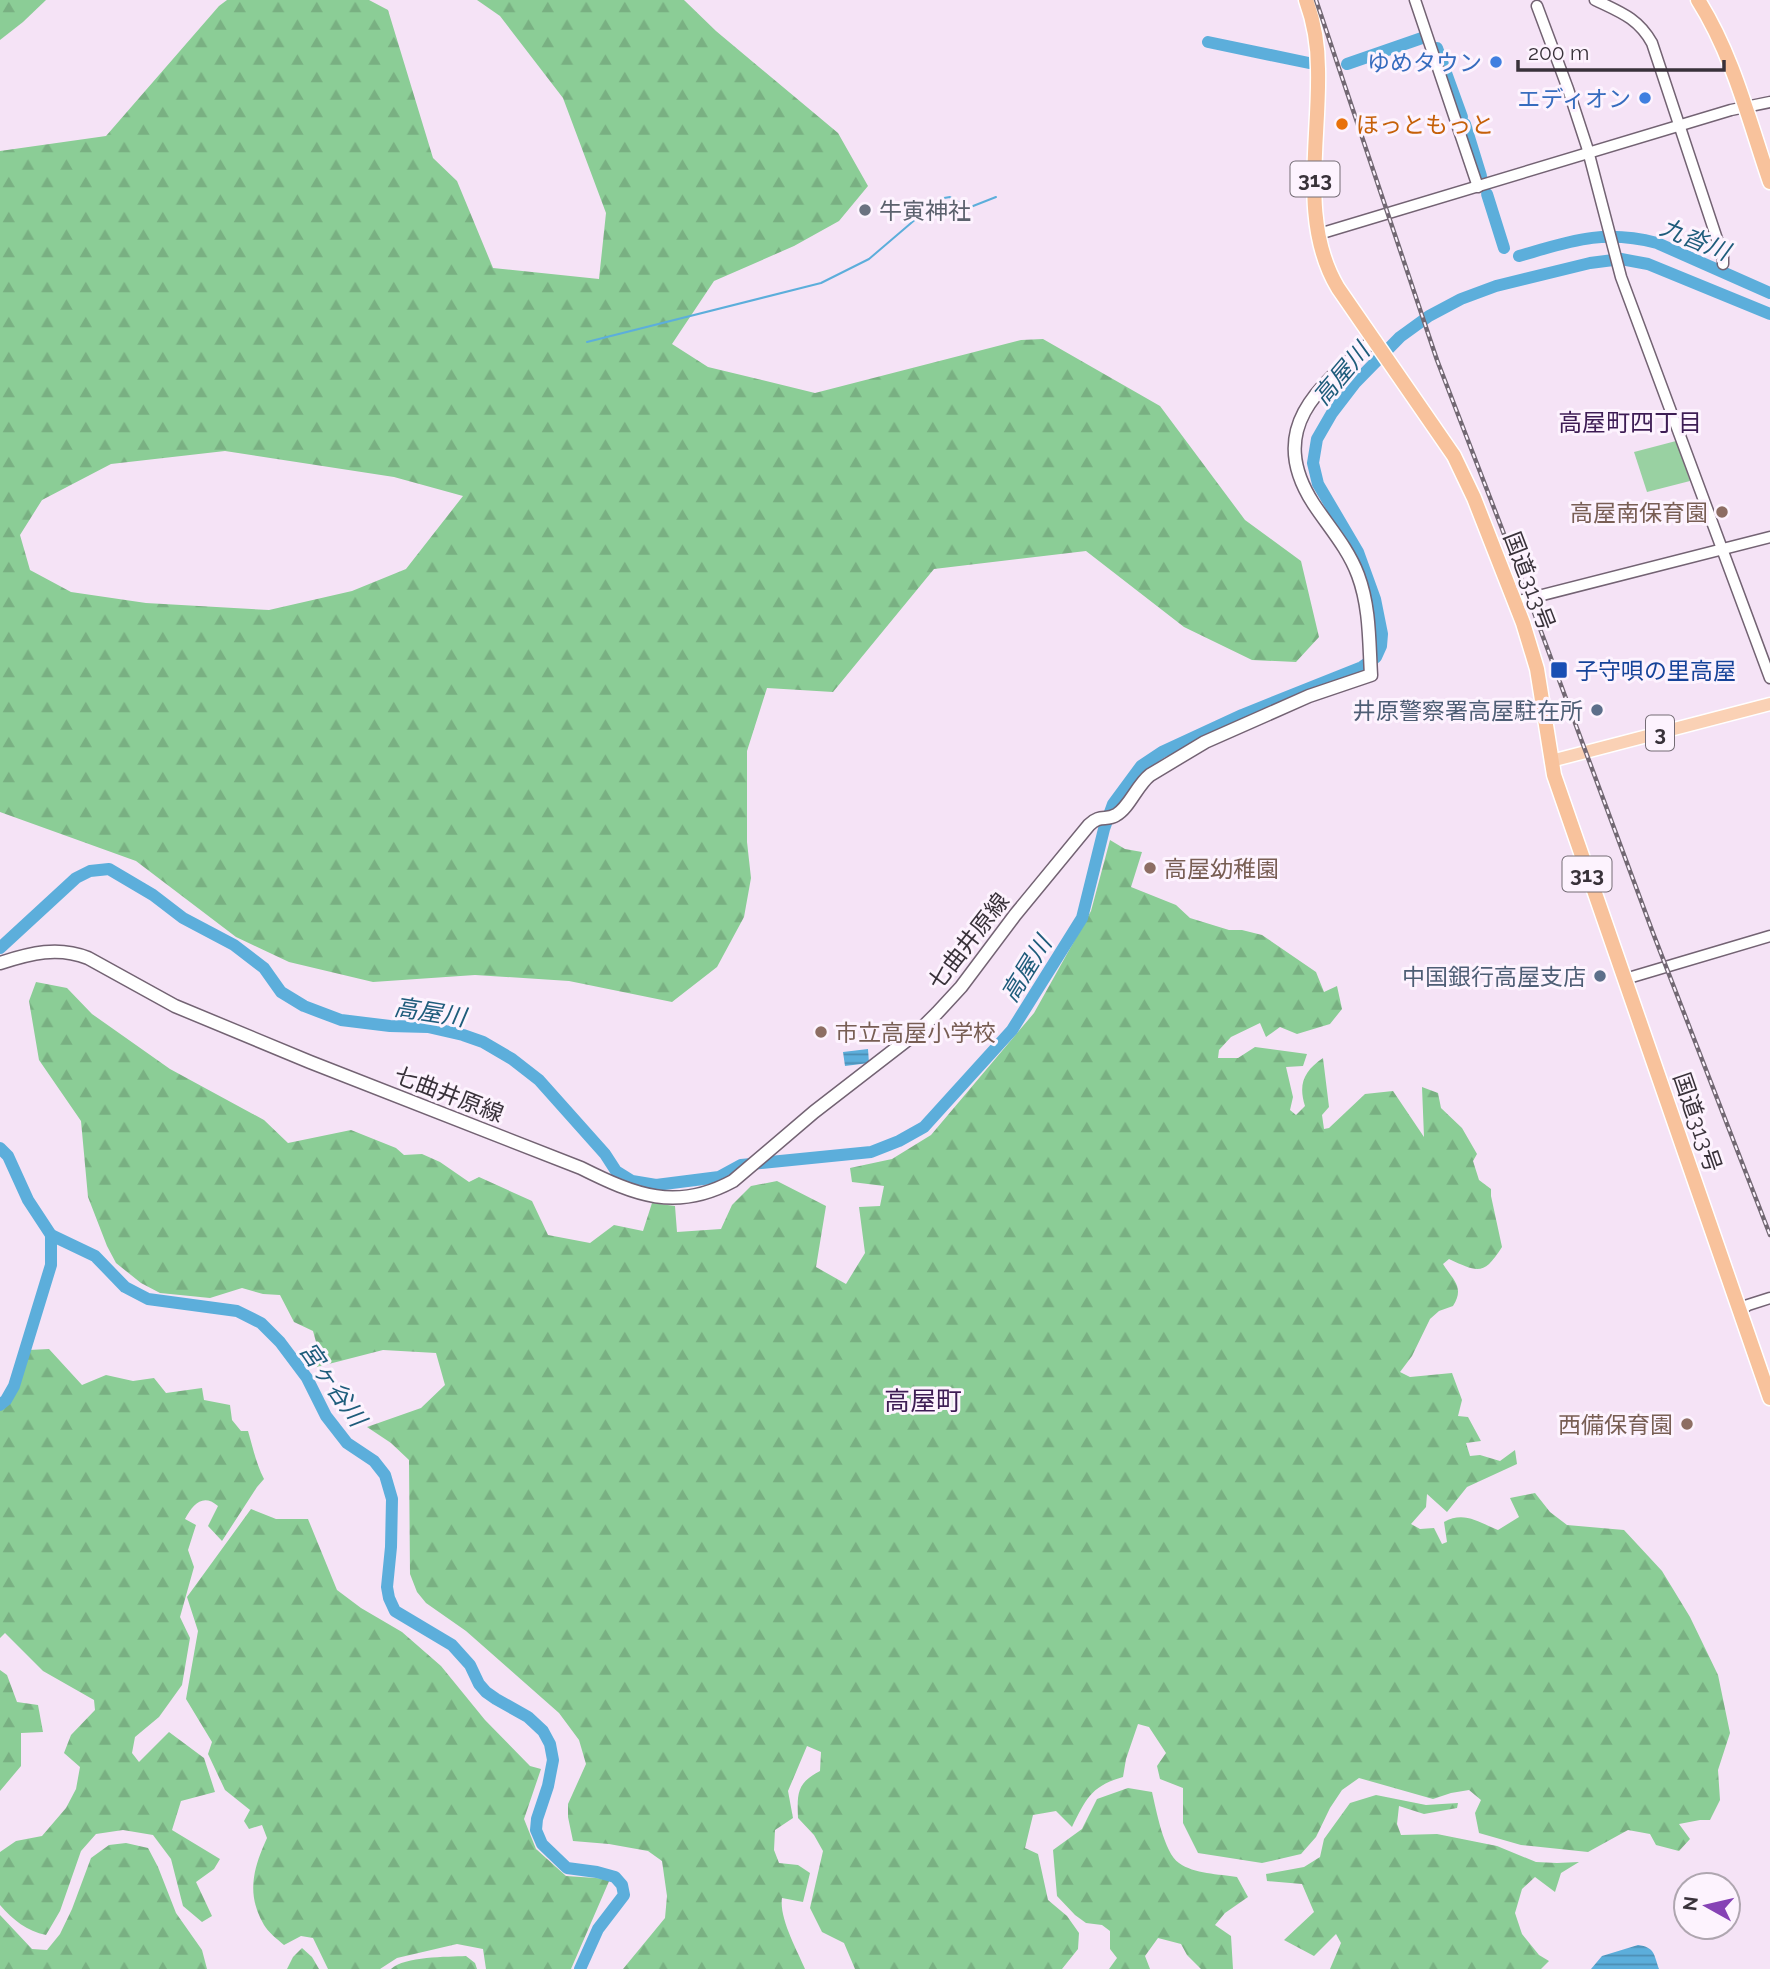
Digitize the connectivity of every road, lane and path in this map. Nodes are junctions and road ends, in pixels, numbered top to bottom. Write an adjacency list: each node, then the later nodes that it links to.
1 (1306, 0): 12 (highway, 国道313号 / 313)
2 (1415, 0): 11 (street)
3 (1595, 0): 8 (street)
4 (1698, 0): 7 (highway)
5 (1537, 6): 9 (street)
6 (1770, 102): 7 (street)
7 (1744, 107): 8 (street); 10 (highway)
8 (1679, 126): 9 (street); 13 (street)
9 (1589, 153): 11 (street); 16 (street)
10 (1770, 182)
11 (1478, 187): 12 (street)
12 (1319, 234): 14 (highway, 国道313号 / 313)
13 (1723, 264)
14 (1375, 342): 17 (highway, 国道313号 / 313); 22 (main road, 七曲井原線)
15 (1770, 537): 16 (street)
16 (1723, 549): 17 (street); 18 (street)
17 (1515, 601): 20 (highway, 国道313号 / 313)
18 (1770, 678)
19 (1770, 704): 20 (main road, 3)
20 (1551, 761): 23 (highway, 国道313号 / 313)
21 (1770, 936): 23 (street)
22 (0, 963)
23 (1625, 979): 25 (highway, 国道313号 / 313)
24 (1770, 1298): 25 (street)
25 (1739, 1311): 26 (highway, 国道313号 / 313)
26 (1770, 1398)

